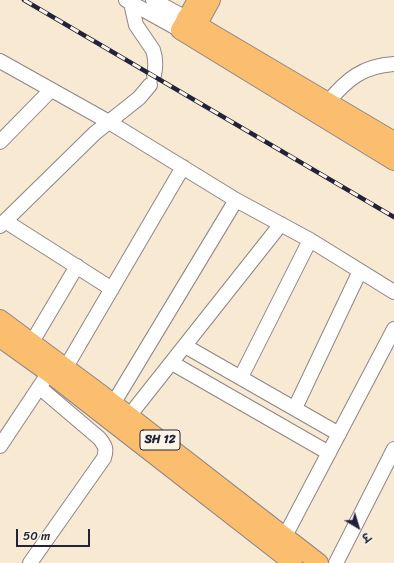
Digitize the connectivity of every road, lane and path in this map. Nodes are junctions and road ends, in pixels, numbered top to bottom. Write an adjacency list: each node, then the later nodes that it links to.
1 (153, 0): 5 (street)
2 (196, 0): 5 (main road)
3 (211, 0): 5 (main road)
4 (128, 1): 5 (street); 10 (street)
5 (183, 20): 9 (main road); 13 (main road)
6 (0, 60): 8 (street)
7 (394, 64): 9 (street)
8 (51, 90): 10 (street); 12 (street)
9 (328, 102): 11 (main road)
10 (109, 122): 14 (street); 16 (street)
11 (394, 141)
12 (0, 142)
13 (394, 161)
14 (183, 167): 15 (street); 21 (street)
15 (236, 200): 17 (street); 31 (street)
16 (2, 223): 19 (street)
17 (281, 224): 18 (street); 27 (street)
18 (310, 240): 20 (street); 30 (street)
19 (77, 266): 21 (street); 26 (street)
20 (360, 271): 22 (street); 32 (street)
21 (112, 289): 29 (street)
22 (394, 292)
23 (0, 319): 26 (main road, SH 12)
24 (394, 329): 34 (street)
25 (0, 338): 29 (main road, SH 12)
26 (32, 342): 29 (main road, SH 12)
27 (185, 346): 28 (street); 30 (street)
28 (172, 362): 33 (street); 37 (street)
29 (53, 372): 31 (main road, SH 12); 35 (street); 40 (main road, SH 12); 41 (street)
30 (241, 377): 32 (street)
31 (114, 404): 33 (main road, SH 12)
32 (295, 408): 34 (street)
33 (129, 416): 39 (main road, SH 12)
34 (339, 434): 37 (street)
35 (0, 446)
36 (394, 449): 38 (street)
37 (329, 453): 39 (street)
38 (389, 471): 43 (street)
39 (285, 536): 42 (main road, SH 12)
40 (286, 561)
41 (30, 563)
42 (320, 563)
43 (336, 563)

